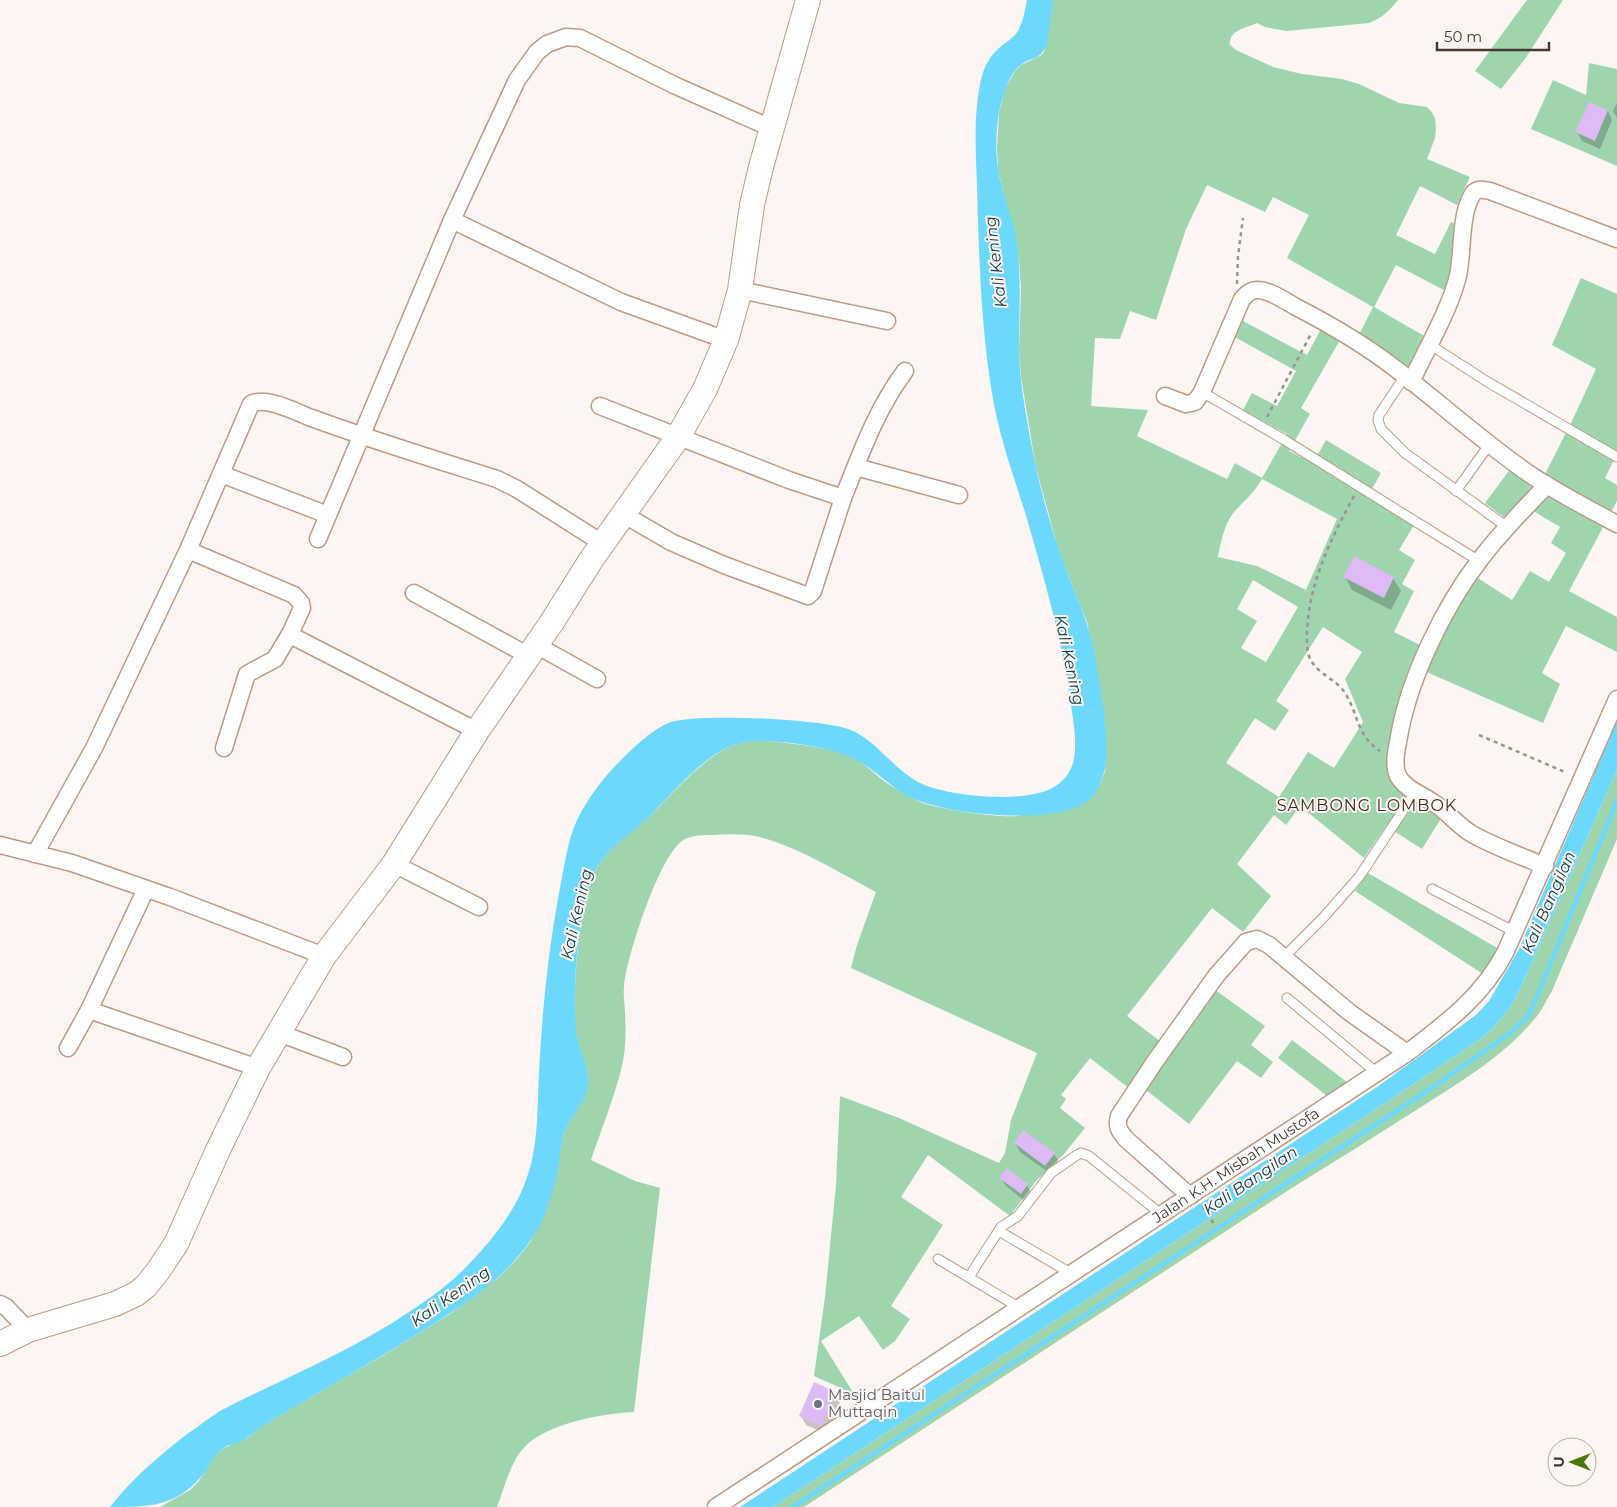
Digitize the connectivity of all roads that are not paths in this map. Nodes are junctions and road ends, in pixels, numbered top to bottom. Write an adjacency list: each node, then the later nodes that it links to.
1 (808, 0): 2 (main road)
2 (771, 128): 3 (street); 5 (main road)
3 (452, 220): 7 (street); 14 (street)
4 (1617, 239): 8 (street)
5 (740, 290): 6 (street); 7 (main road)
6 (887, 321)
7 (726, 340): 15 (main road)
8 (1429, 344): 10 (street); 17 (lane)
9 (904, 371): 18 (street)
10 (1408, 379): 11 (street); 16 (street); 21 (lane)
11 (1202, 392): 12 (street); 31 (lane)
12 (1165, 396)
13 (600, 406): 15 (street)
14 (361, 436): 19 (street); 24 (street); 29 (street)
15 (678, 436): 23 (street); 25 (main road)
16 (1490, 445): 20 (street); 21 (lane)
17 (1617, 457)
18 (856, 467): 22 (street); 23 (street)
19 (221, 474): 24 (street); 30 (street)
20 (1547, 485): 26 (street); 27 (street)
21 (1456, 491): 27 (lane)
22 (959, 495)
23 (843, 498): 25 (street)
24 (328, 514): 28 (street)
25 (623, 514): 29 (main road)
26 (1617, 524)
27 (1507, 528): 31 (street)
28 (318, 540)
29 (602, 543): 34 (main road)
30 (188, 550): 33 (street); 41 (street)
31 (1479, 561): 39 (street)
32 (414, 593): 34 (street)
33 (290, 634): 37 (street); 38 (street)
34 (533, 651): 35 (street); 37 (main road)
35 (598, 679)
36 (1617, 699): 43 (street, Jalan K.H. Misbah Mustofa)
37 (478, 731): 42 (main road)
38 (224, 748)
39 (1416, 791): 43 (street); 49 (lane)
40 (0, 845): 41 (street)
41 (35, 854): 44 (street)
42 (394, 864): 46 (street); 48 (main road)
43 (1545, 866): 47 (street, Jalan K.H. Misbah Mustofa)
44 (146, 889): 48 (street); 51 (street)
45 (1432, 889): 47 (lane)
46 (480, 907)
47 (1515, 932): 54 (street, Jalan K.H. Misbah Mustofa)
48 (324, 956): 52 (main road)
49 (1284, 957): 54 (street); 58 (street)
50 (1287, 998): 57 (lane)
51 (89, 1010): 53 (street); 56 (street)
52 (279, 1033): 55 (street); 56 (main road)
53 (68, 1048)
54 (1407, 1053): 57 (street, Jalan K.H. Misbah Mustofa)
55 (343, 1057)
56 (258, 1068): 66 (main road)
57 (1377, 1073): 58 (street, Jalan K.H. Misbah Mustofa)
58 (1196, 1200): 59 (street, Jalan K.H. Misbah Mustofa)
59 (1162, 1215): 60 (lane); 62 (street, Jalan K.H. Misbah Mustofa)
60 (998, 1231): 62 (lane); 63 (lane)
61 (938, 1259): 63 (lane)
62 (1072, 1274): 65 (street, Jalan K.H. Misbah Mustofa)
63 (969, 1277): 65 (lane)
64 (0, 1304): 66 (street)
65 (1020, 1308): 68 (street, Jalan K.H. Misbah Mustofa)
66 (28, 1330): 67 (main road)
67 (0, 1344)
68 (716, 1507)

